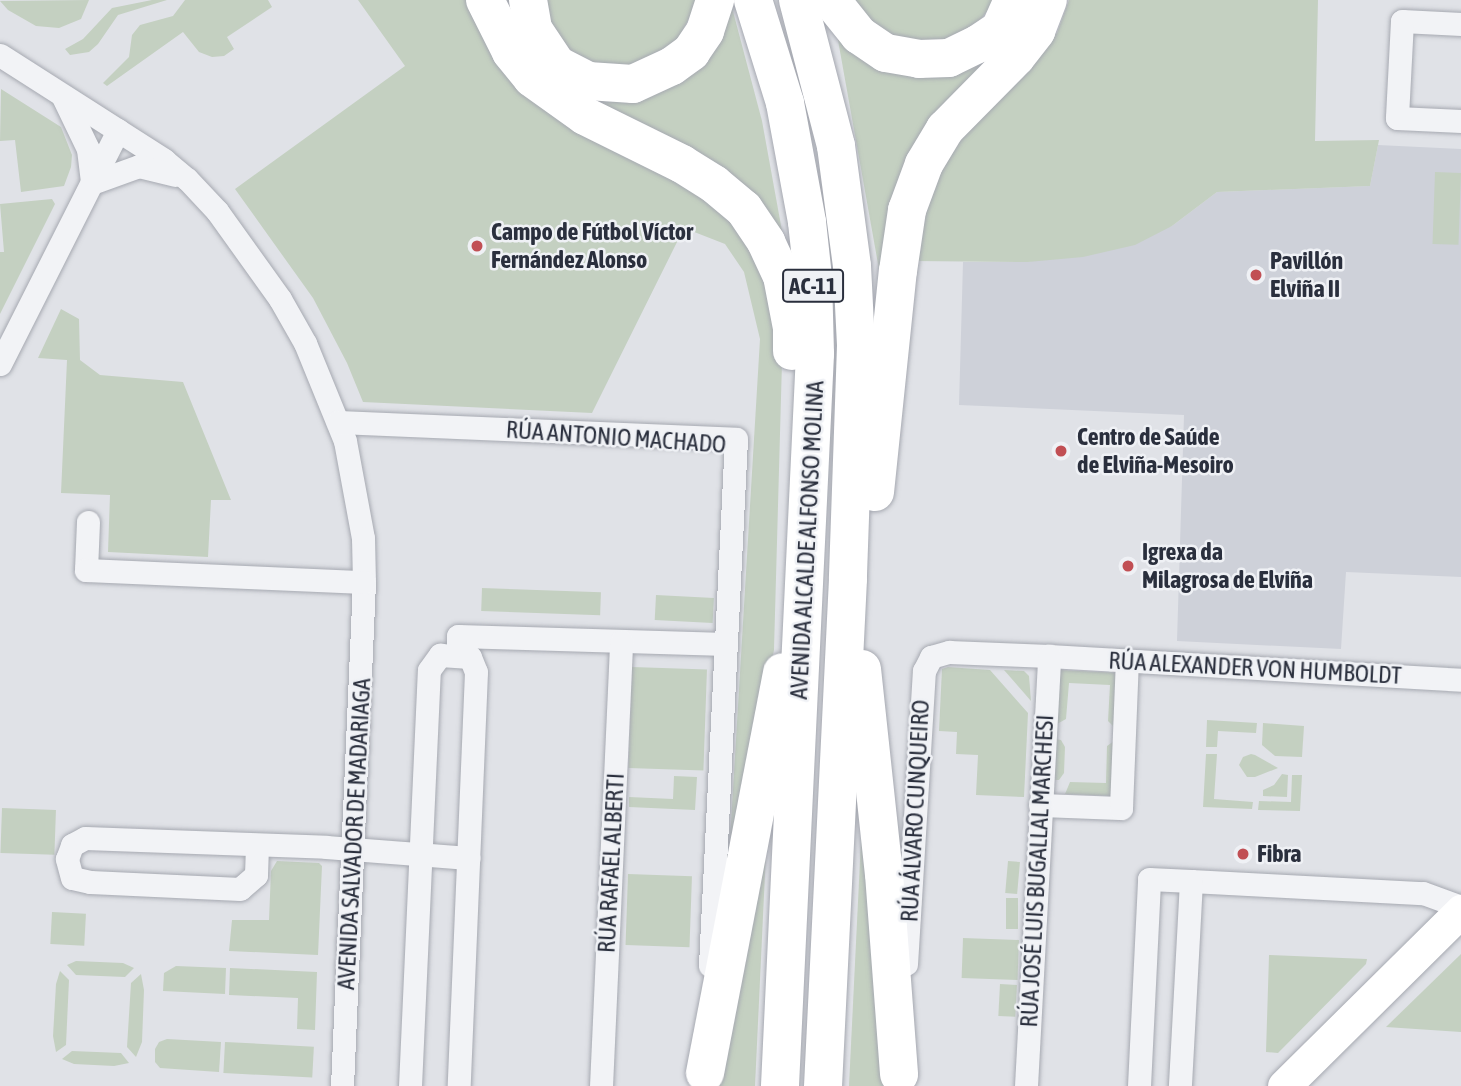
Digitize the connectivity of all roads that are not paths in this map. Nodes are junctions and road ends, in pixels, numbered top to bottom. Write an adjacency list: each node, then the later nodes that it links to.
1 (485, 0): 18 (highway)
2 (528, 0): 3 (highway)
3 (715, 0)
4 (753, 0): 20 (highway, AVENIDA ALCALDE ALFONSO MOLINA / AC-11)
5 (798, 0): 21 (highway, AVENIDA ALCALDE ALFONSO MOLINA / AC-11)
6 (831, 0): 7 (highway)
7 (1013, 0)
8 (1048, 0): 19 (highway)
9 (1461, 24): 12 (street)
10 (0, 55): 11 (street, AVENIDA SALVADOR DE MADARIAGA)
11 (62, 94): 13 (street, AVENIDA SALVADOR DE MADARIAGA); 15 (street)
12 (1461, 121)
13 (118, 130): 14 (street, AVENIDA SALVADOR DE MADARIAGA); 15 (street)
14 (187, 179): 15 (street); 17 (street, AVENIDA SALVADOR DE MADARIAGA)
15 (92, 183): 16 (street)
16 (0, 364)
17 (338, 422): 25 (street, AVENIDA SALVADOR DE MADARIAGA); 27 (street, RÚA ANTONIO MACHADO)
18 (794, 437): 20 (highway); 32 (highway)
19 (879, 440): 21 (highway); 33 (highway)
20 (809, 519): 23 (highway, AVENIDA ALCALDE ALFONSO MOLINA / AC-11)
21 (850, 519): 24 (highway, AVENIDA ALCALDE ALFONSO MOLINA / AC-11)
22 (88, 522): 25 (street)
23 (806, 579): 32 (highway); 48 (highway, AVENIDA ALCALDE ALFONSO MOLINA / AC-11)
24 (848, 579): 33 (highway); 49 (highway, AVENIDA ALCALDE ALFONSO MOLINA / AC-11)
25 (364, 582): 36 (street, AVENIDA SALVADOR DE MADARIAGA)
26 (621, 641): 27 (street); 28 (street); 47 (street, RÚA RAFAEL ALBERTI)
27 (726, 644): 41 (street, RÚA ANTONIO MACHADO)
28 (457, 656): 37 (street); 38 (street)
29 (1049, 656): 30 (street, RÚA ALEXANDER VON HUMBOLDT); 34 (street, RÚA JOSÉ LUIS BUGALLAL MARCHESI); 42 (street, RÚA ÁLVARO CUNQUEIRO)
30 (1127, 660): 31 (street, RÚA ALEXANDER VON HUMBOLDT); 34 (street)
31 (1461, 680)
32 (779, 683): 41 (highway)
33 (864, 687): 42 (highway)
34 (1040, 805): 50 (street, RÚA JOSÉ LUIS BUGALLAL MARCHESI)
35 (257, 846): 35 (street); 36 (street)
36 (353, 849): 37 (street); 44 (street, AVENIDA SALVADOR DE MADARIAGA)
37 (423, 855): 38 (street); 45 (street)
38 (469, 858): 46 (street)
39 (1191, 881): 40 (street); 51 (street); 52 (street)
40 (1461, 909): 43 (street)
41 (705, 1079)
42 (899, 1080)
43 (1295, 1082)
44 (342, 1086)
45 (410, 1086)
46 (459, 1086)
47 (601, 1086)
48 (780, 1086)
49 (823, 1086)
50 (1026, 1086)
51 (1139, 1086)
52 (1180, 1086)

